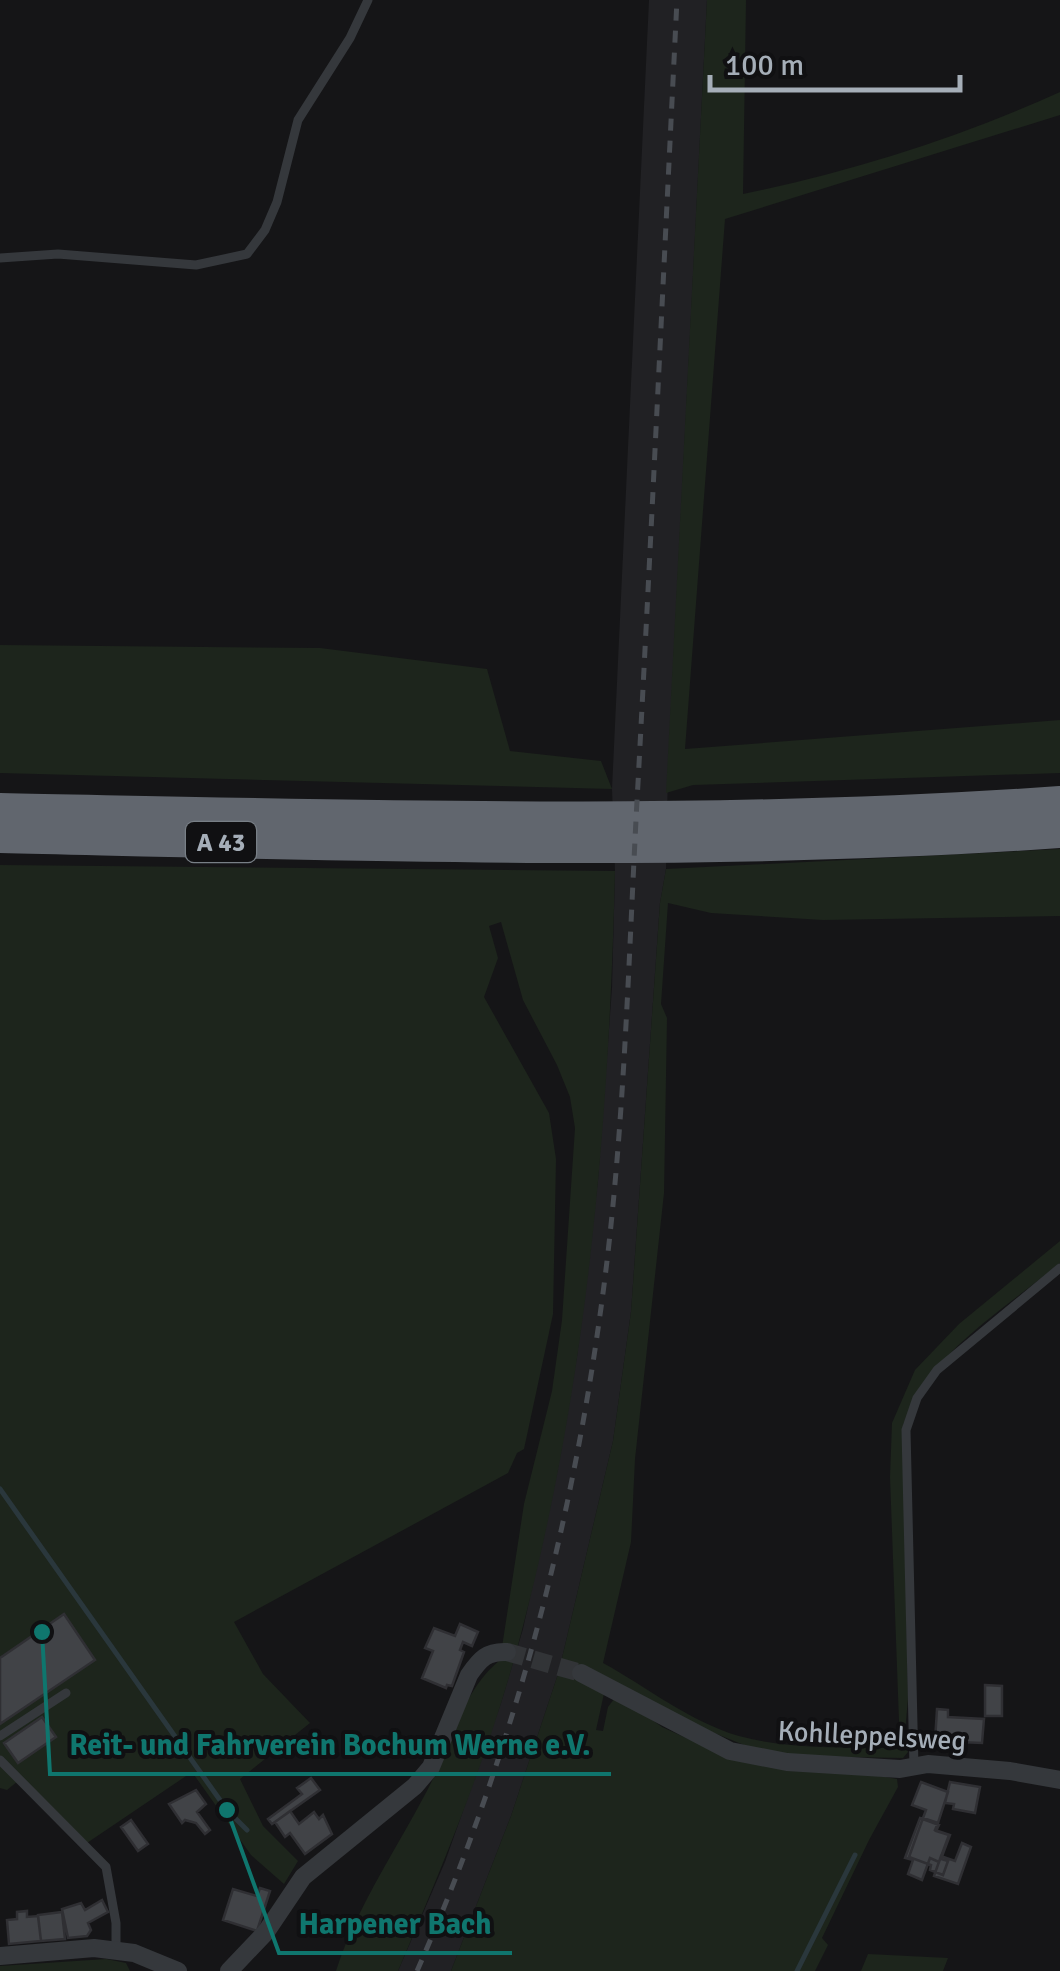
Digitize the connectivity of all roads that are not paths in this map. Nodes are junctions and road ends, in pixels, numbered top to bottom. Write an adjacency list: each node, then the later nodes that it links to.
1 (368, 0): 2 (lane)
2 (0, 258)
3 (1060, 802): 4 (highway, A 43)
4 (0, 809)
5 (1060, 832): 6 (highway, A 43)
6 (0, 837)
7 (1060, 1268): 13 (lane)
8 (498, 1653): 18 (street)
9 (581, 1673): 13 (street, Kohlleppelsweg)
10 (66, 1693): 11 (lane)
11 (0, 1736)
12 (0, 1760): 15 (lane)
13 (914, 1767): 14 (street, Kohlleppelsweg)
14 (1060, 1780)
15 (116, 1950): 16 (street); 17 (street)
16 (0, 1956)
17 (178, 1971)
18 (229, 1971)

